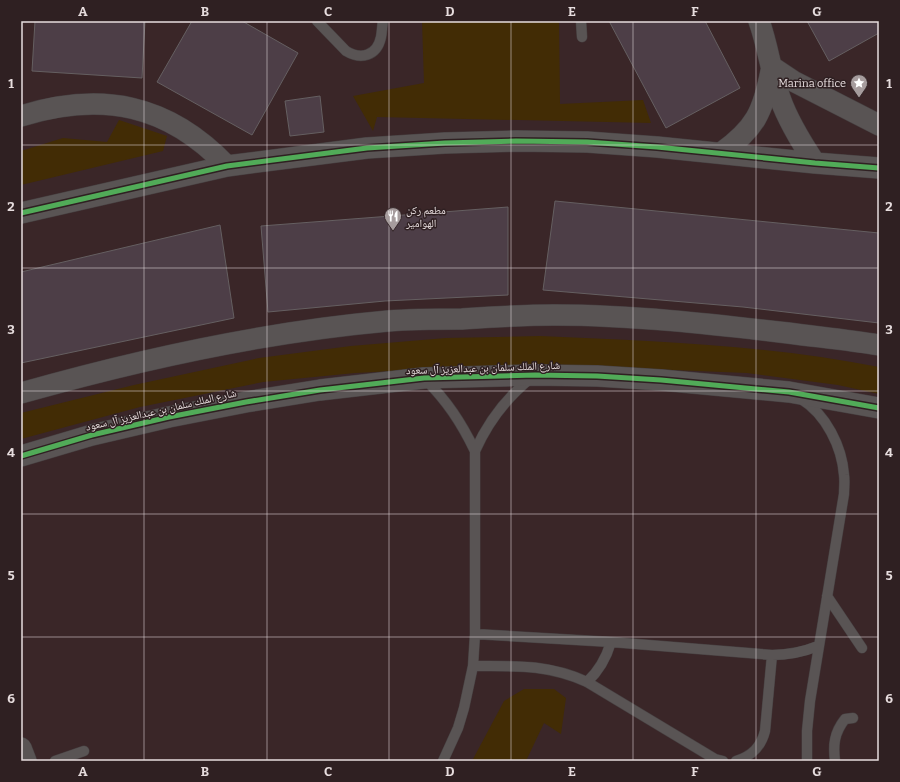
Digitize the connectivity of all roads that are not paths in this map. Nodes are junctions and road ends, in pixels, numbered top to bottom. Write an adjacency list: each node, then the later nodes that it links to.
1 (318, 21): 2 (lane)
2 (383, 21)
3 (581, 21): 5 (lane)
4 (759, 21): 6 (street)
5 (582, 37)
6 (772, 67): 8 (street); 9 (street); 10 (street)
7 (21, 116): 11 (street)
8 (879, 125)
9 (721, 153): 10 (street); 11 (street)
10 (815, 163): 12 (street)
11 (227, 166): 13 (street)
12 (879, 168)
13 (21, 213)
14 (879, 345): 18 (street)
15 (535, 375): 16 (street, شارع الملك سلمان بن عبدالعزيز آل سعود); 17 (street, شارع الملك سلمان بن عبدالعزيز آل سعود); 20 (lane)
16 (424, 378): 20 (lane); 21 (street, شارع الملك سلمان بن عبدالعزيز آل سعود)
17 (789, 392): 19 (street, شارع الملك سلمان بن عبدالعزيز آل سعود); 22 (lane)
18 (21, 393)
19 (879, 408)
20 (474, 451): 23 (lane)
21 (21, 456)
22 (827, 596): 25 (lane); 26 (lane)
23 (475, 634): 24 (lane); 28 (lane)
24 (611, 642): 27 (lane); 29 (lane)
25 (818, 646): 27 (lane); 38 (lane)
26 (862, 648)
27 (772, 655): 37 (lane)
28 (472, 666): 29 (lane); 35 (lane)
29 (587, 682): 36 (lane)
30 (853, 718): 39 (lane)
31 (21, 748): 33 (street)
32 (84, 751): 34 (lane)
33 (26, 761)
34 (55, 761)
35 (443, 761)
36 (723, 761)
37 (736, 761)
38 (807, 761)
39 (835, 761)

